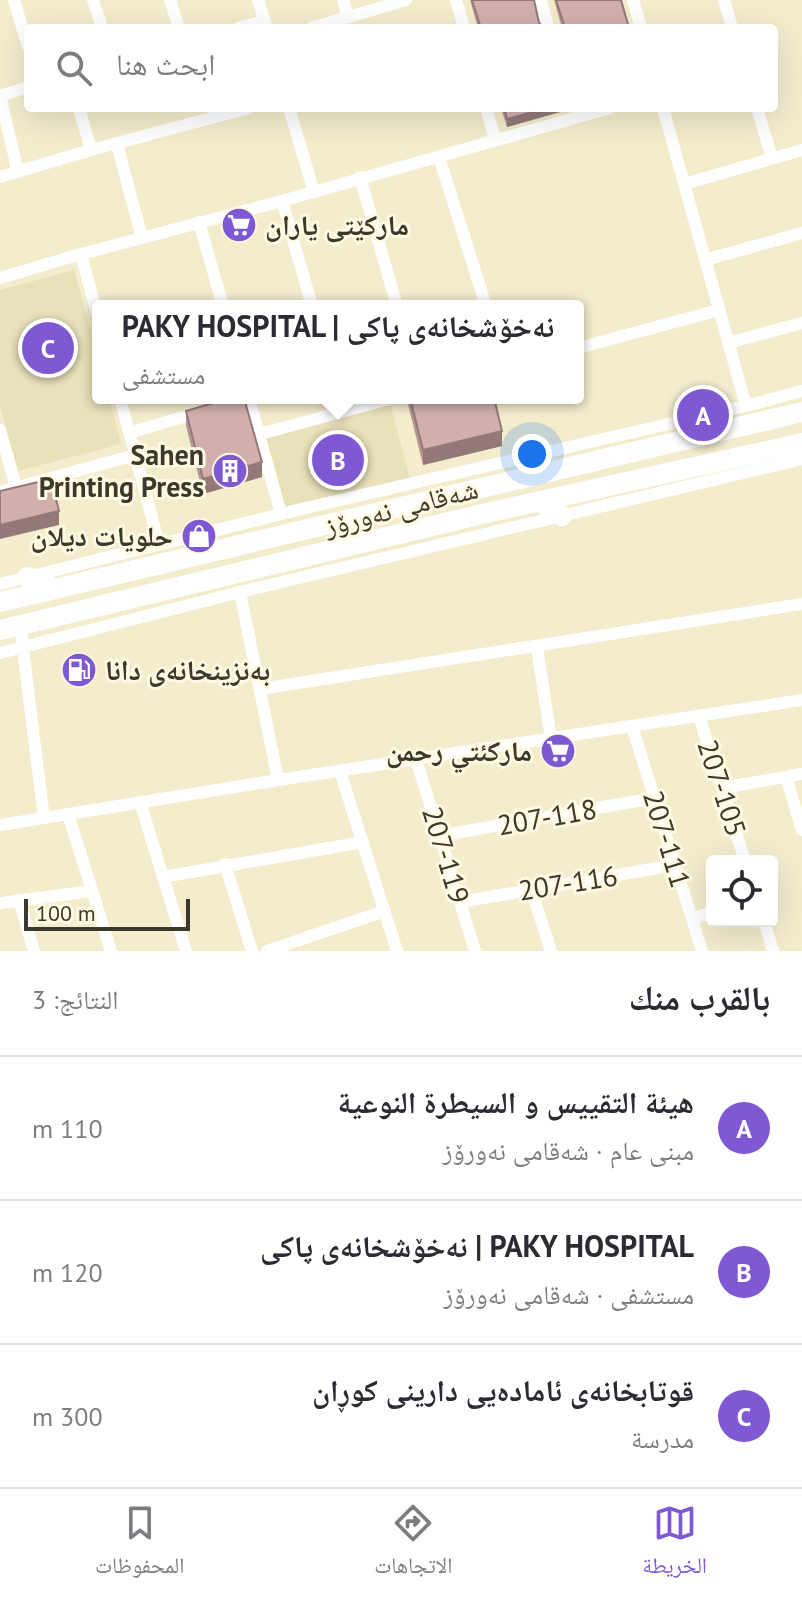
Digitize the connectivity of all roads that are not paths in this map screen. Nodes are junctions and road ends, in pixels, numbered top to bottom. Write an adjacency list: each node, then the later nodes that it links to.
1 (14, 0): 20 (street)
2 (93, 0): 12 (street)
3 (170, 0): 13 (street)
4 (258, 0): 14 (street)
5 (343, 0): 11 (street)
6 (406, 0): 11 (street)
7 (456, 0): 16 (street)
8 (541, 0): 17 (street)
9 (633, 0): 18 (street)
10 (724, 0): 19 (street)
11 (348, 17): 15 (street)
12 (101, 24)
13 (178, 24)
14 (266, 24)
15 (324, 24)
16 (463, 24)
17 (547, 24)
18 (640, 24)
19 (731, 24)
20 (24, 34)
21 (24, 88): 22 (street)
22 (0, 96): 36 (street)
23 (80, 112): 32 (street)
24 (234, 112): 31 (street)
25 (294, 112): 40 (street)
26 (487, 112): 30 (street)
27 (664, 112): 39 (street)
28 (758, 112): 35 (street)
29 (571, 113): 30 (street)
30 (495, 139): 34 (street)
31 (117, 144): 32 (street); 44 (street)
32 (91, 150): 36 (street)
33 (802, 150): 35 (street)
34 (439, 157): 38 (street); 52 (street)
35 (772, 158): 39 (street)
36 (18, 172): 37 (street)
37 (0, 177)
38 (360, 177): 40 (street); 51 (street)
39 (684, 184): 46 (street)
40 (314, 192): 41 (street)
41 (282, 201): 42 (street); 50 (street)
42 (199, 222): 44 (street); 49 (street)
43 (802, 233): 46 (street)
44 (142, 238): 45 (street)
45 (81, 254): 47 (street); 48 (street)
46 (705, 260): 53 (street)
47 (0, 278)
48 (93, 300)
49 (221, 300)
50 (310, 300)
51 (395, 300)
52 (484, 300)
53 (719, 310): 55 (street); 56 (street)
54 (802, 323): 55 (street)
55 (728, 343): 62 (street)
56 (584, 346)
57 (802, 391): 62 (street)
58 (122, 404): 68 (street)
59 (248, 404): 69 (street)
60 (340, 404): 65 (street)
61 (373, 404): 65 (street)
62 (746, 406): 66 (street)
63 (218, 407): 68 (street)
64 (802, 412): 71 (main road, شەقامی نەورۆز)
65 (343, 413): 69 (street)
66 (662, 424): 71 (main road); 81 (street)
67 (0, 430): 76 (street)
68 (129, 433): 72 (street)
69 (260, 434): 82 (street)
70 (802, 443): 73 (main road, شەقامی نەورۆز)
71 (648, 447): 77 (main road, شەقامی نەورۆز)
72 (135, 455): 76 (street); 86 (street)
73 (748, 455): 75 (main road); 80 (main road, شەقامی نەورۆز)
74 (802, 459): 75 (street)
75 (730, 476): 84 (street)
76 (16, 487): 78 (street)
77 (480, 488): 79 (main road, شەقامی نەورۆز); 83 (main road)
78 (0, 492)
79 (455, 494): 83 (main road); 85 (main road, شەقامی نەورۆز)
80 (540, 502): 83 (main road, شەقامی نەورۆز); 84 (main road)
81 (297, 510): 82 (street); 85 (street)
82 (281, 514): 86 (street)
83 (472, 516): 93 (main road, شەقامی نەورۆز)
84 (562, 516): 90 (street)
85 (302, 531): 89 (main road, شەقامی نەورۆز)
86 (159, 544): 87 (street)
87 (27, 577): 88 (street); 89 (main road)
88 (0, 584)
89 (54, 588): 91 (main road, شەقامی نەورۆز)
90 (240, 592): 94 (street); 97 (street)
91 (0, 602)
92 (802, 604): 95 (street)
93 (10, 627): 94 (street)
94 (23, 647): 96 (street); 111 (street)
95 (537, 647): 97 (street); 101 (street)
96 (0, 653)
97 (260, 689): 106 (street)
98 (802, 700): 99 (street)
99 (699, 716): 100 (street); 107 (street, 207-105)
100 (632, 726): 101 (street); 108 (street, 207-111)
101 (551, 739): 102 (street)
102 (416, 759): 103 (street); 114 (street, 207-119)
103 (340, 771): 106 (street); 115 (street)
104 (802, 774): 105 (street)
105 (786, 777): 107 (street); 113 (street)
106 (278, 780): 109 (street)
107 (722, 788): 116 (street, 207-105)
108 (654, 798): 114 (street, 207-118); 118 (street, 207-111)
109 (140, 802): 110 (street); 119 (street)
110 (68, 814): 111 (street); 121 (street)
111 (44, 818): 112 (street)
112 (0, 825)
113 (802, 830)
114 (439, 836): 123 (street, 207-119)
115 (363, 842): 117 (street); 125 (street)
116 (743, 855)
117 (225, 864): 119 (street); 132 (street)
118 (675, 865): 120 (street, 207-116); 127 (street, 207-111)
119 (163, 877): 131 (street)
120 (531, 889): 123 (street, 207-116); 136 (street)
121 (92, 891): 122 (street); 130 (street)
122 (19, 900): 124 (street); 129 (street)
123 (460, 902): 135 (street, 207-119)
124 (0, 903)
125 (385, 911): 133 (street); 134 (street)
126 (706, 914): 127 (street)
127 (692, 919): 137 (street, 207-111)
128 (766, 927): 138 (street)
129 (34, 951)
130 (111, 951)
131 (186, 951)
132 (252, 951)
133 (267, 951)
134 (397, 951)
135 (475, 951)
136 (551, 951)
137 (702, 951)
138 (773, 951)

